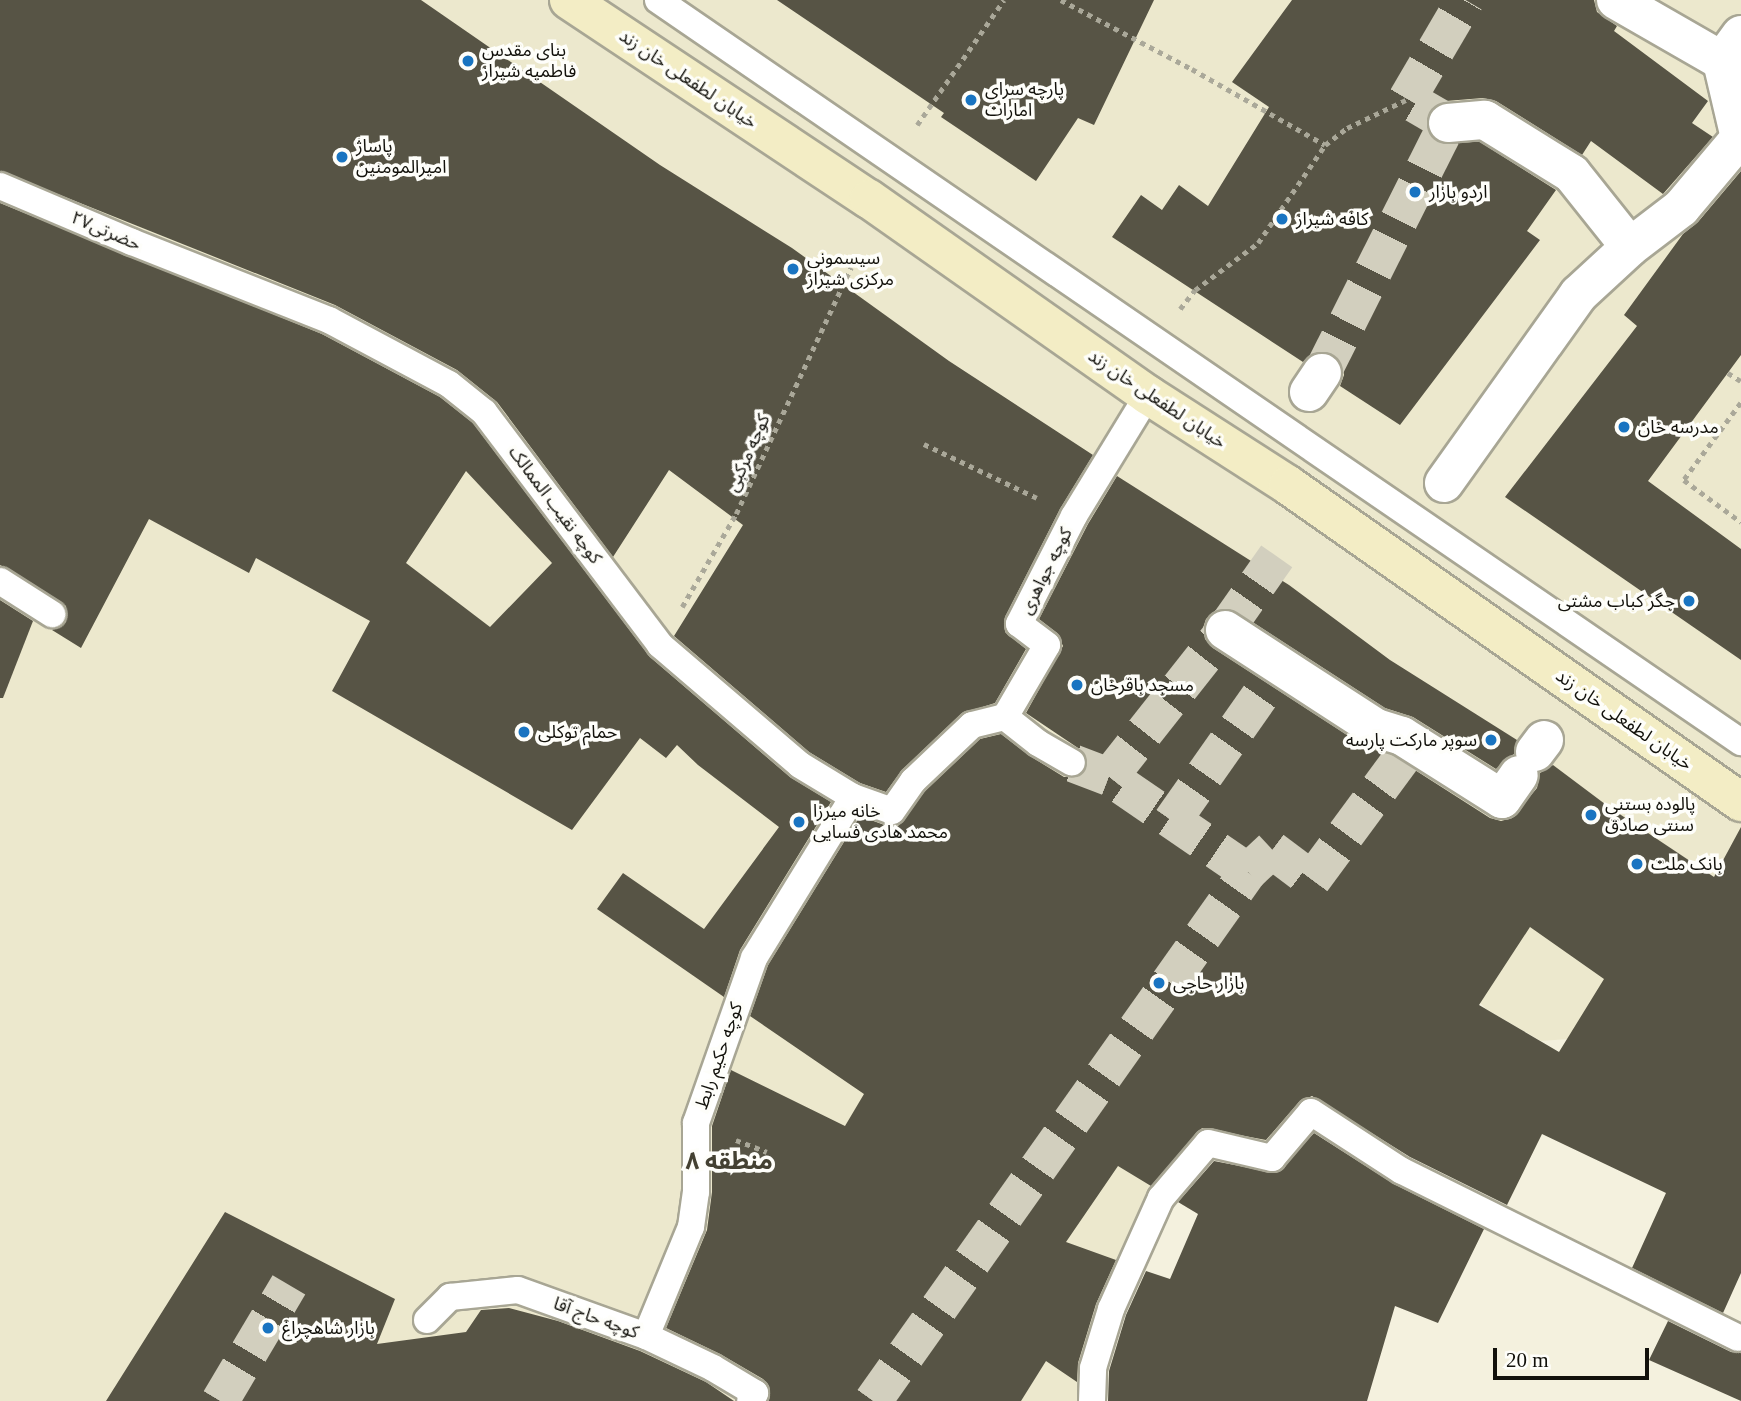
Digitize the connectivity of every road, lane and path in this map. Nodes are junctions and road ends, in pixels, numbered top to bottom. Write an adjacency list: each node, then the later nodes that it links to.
1 (569, 0): 18 (street, خیابان لطفعلی خان زند)
2 (657, 0): 29 (lane)
3 (1003, 0): 9 (path)
4 (1062, 0): 10 (path)
5 (1616, 0): 6 (street)
6 (1732, 48): 12 (street)
7 (1407, 99): 10 (path)
8 (1448, 123): 12 (street)
9 (917, 125)
10 (1325, 145): 15 (path)
11 (0, 186): 14 (lane, حضرتی۲۷)
12 (1630, 247): 21 (street)
13 (851, 267): 27 (path, کوچه مرکبی)
14 (213, 275): 27 (lane, کوچه نقیب الممالک)
15 (1180, 309)
16 (1728, 373): 17 (path)
17 (1741, 381)
18 (1148, 395): 22 (lane, کوچه جواهری); 33 (street, خیابان لطفعلی خان زند)
19 (1741, 403): 23 (path)
20 (925, 444): 22 (path)
21 (1444, 483)
22 (1074, 516): 28 (lane, کوچه جواهری)
23 (1741, 522)
24 (0, 581): 25 (lane)
25 (52, 614)
26 (1225, 630): 30 (street)
27 (660, 645): 32 (lane, کوچه نقیب الممالک)
28 (1005, 717): 31 (lane); 32 (lane)
29 (1741, 742)
30 (1533, 756)
31 (1072, 763)
32 (853, 797): 35 (lane, کوچه حکیم رابط)
33 (1741, 802)
34 (427, 1320): 35 (lane, کوچه حاج آقا)
35 (646, 1336): 37 (lane, کوچه حاج آقا)
36 (1738, 1338): 38 (lane)
37 (750, 1401)
38 (1092, 1401)

